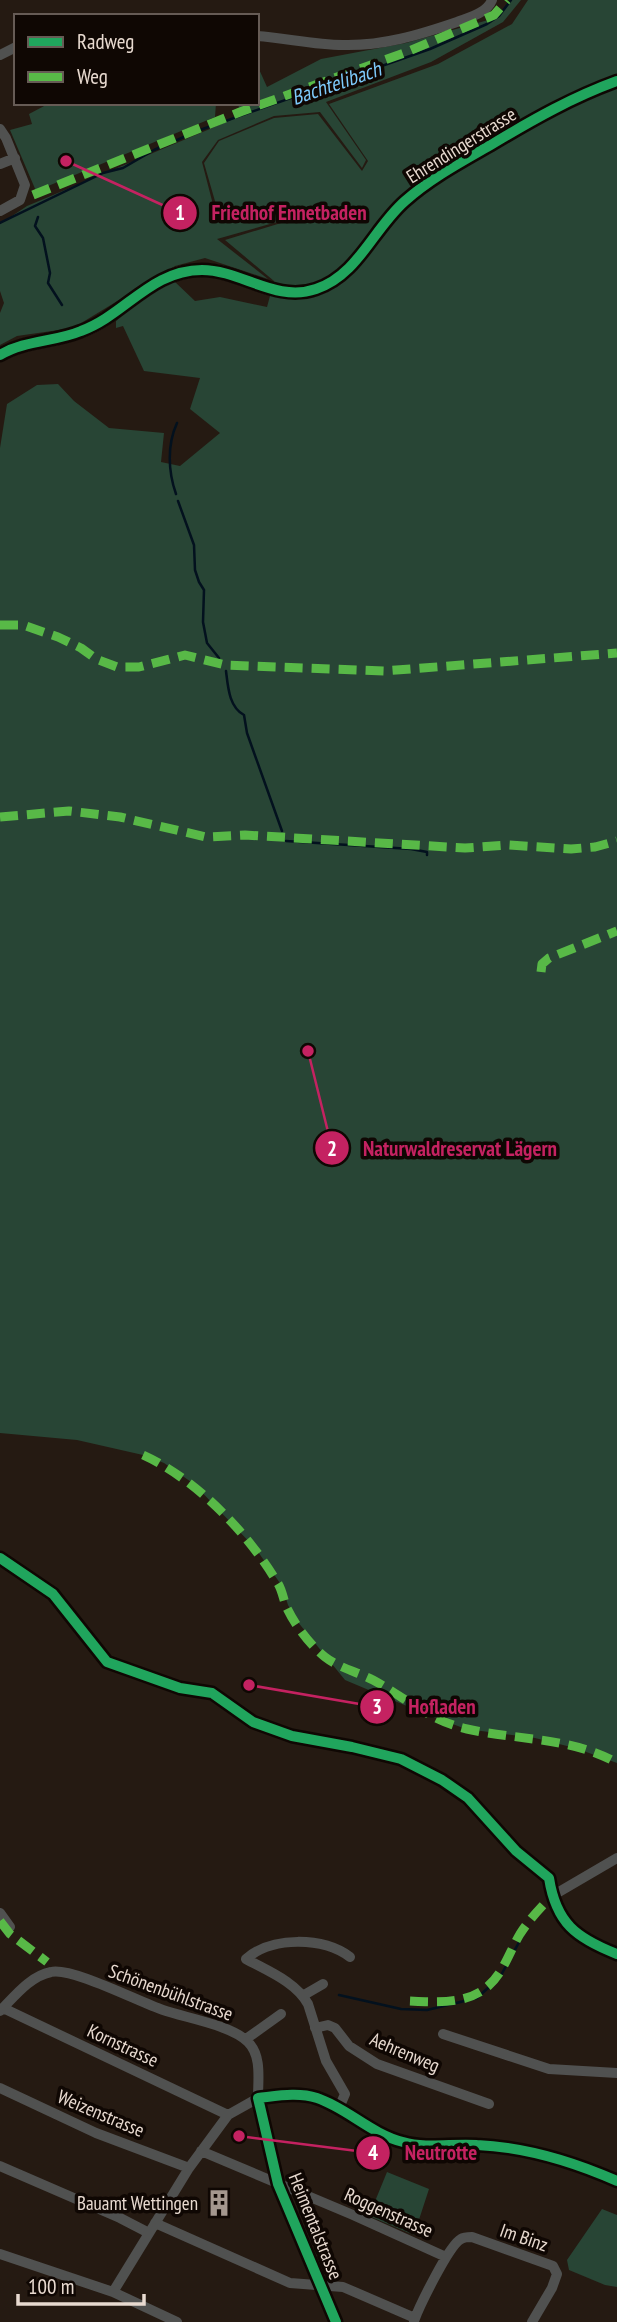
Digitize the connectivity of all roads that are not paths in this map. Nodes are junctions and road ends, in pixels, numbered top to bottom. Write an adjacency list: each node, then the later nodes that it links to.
1 (492, 0): 2 (street)
2 (259, 36)
3 (617, 81): 8 (main road, Ehrendingerstrasse)
4 (0, 129): 5 (street)
5 (15, 158): 6 (street); 7 (street)
6 (0, 164)
7 (0, 211)
8 (0, 355)
9 (0, 1558): 11 (street)
10 (617, 1858): 11 (street)
11 (552, 1896): 14 (street)
12 (0, 1913): 13 (street)
13 (10, 1927)
14 (617, 1954)
15 (350, 1957): 17 (street)
16 (323, 1983): 17 (street)
17 (303, 1995): 20 (street)
18 (1, 2009): 22 (street, Schönenbühlstrasse); 28 (street, Kornstrasse)
19 (281, 2014): 22 (street)
20 (315, 2028): 26 (street, Aehrenweg); 27 (street)
21 (443, 2034): 23 (street)
22 (246, 2039): 25 (street, Schönenbühlstrasse)
23 (617, 2073)
24 (0, 2088): 31 (street, Weizenstrasse)
25 (258, 2098): 27 (street); 28 (street); 33 (street, Heimentalstrasse)
26 (489, 2104)
27 (339, 2108): 32 (street)
28 (228, 2115): 29 (street)
29 (201, 2151): 31 (street); 33 (street, Roggenstrasse)
30 (0, 2166): 35 (street)
31 (189, 2168): 34 (street)
32 (617, 2181)
33 (278, 2184): 37 (street, Roggenstrasse); 38 (street, Heimentalstrasse)
34 (155, 2223): 35 (street); 38 (street)
35 (149, 2233): 39 (street)
36 (0, 2254): 39 (street)
37 (446, 2257): 40 (street); 43 (street, Im Binz)
38 (321, 2287): 40 (street); 42 (street, Heimentalstrasse)
39 (113, 2292): 41 (street)
40 (414, 2320)
41 (177, 2322)
42 (336, 2322)
43 (532, 2322)

